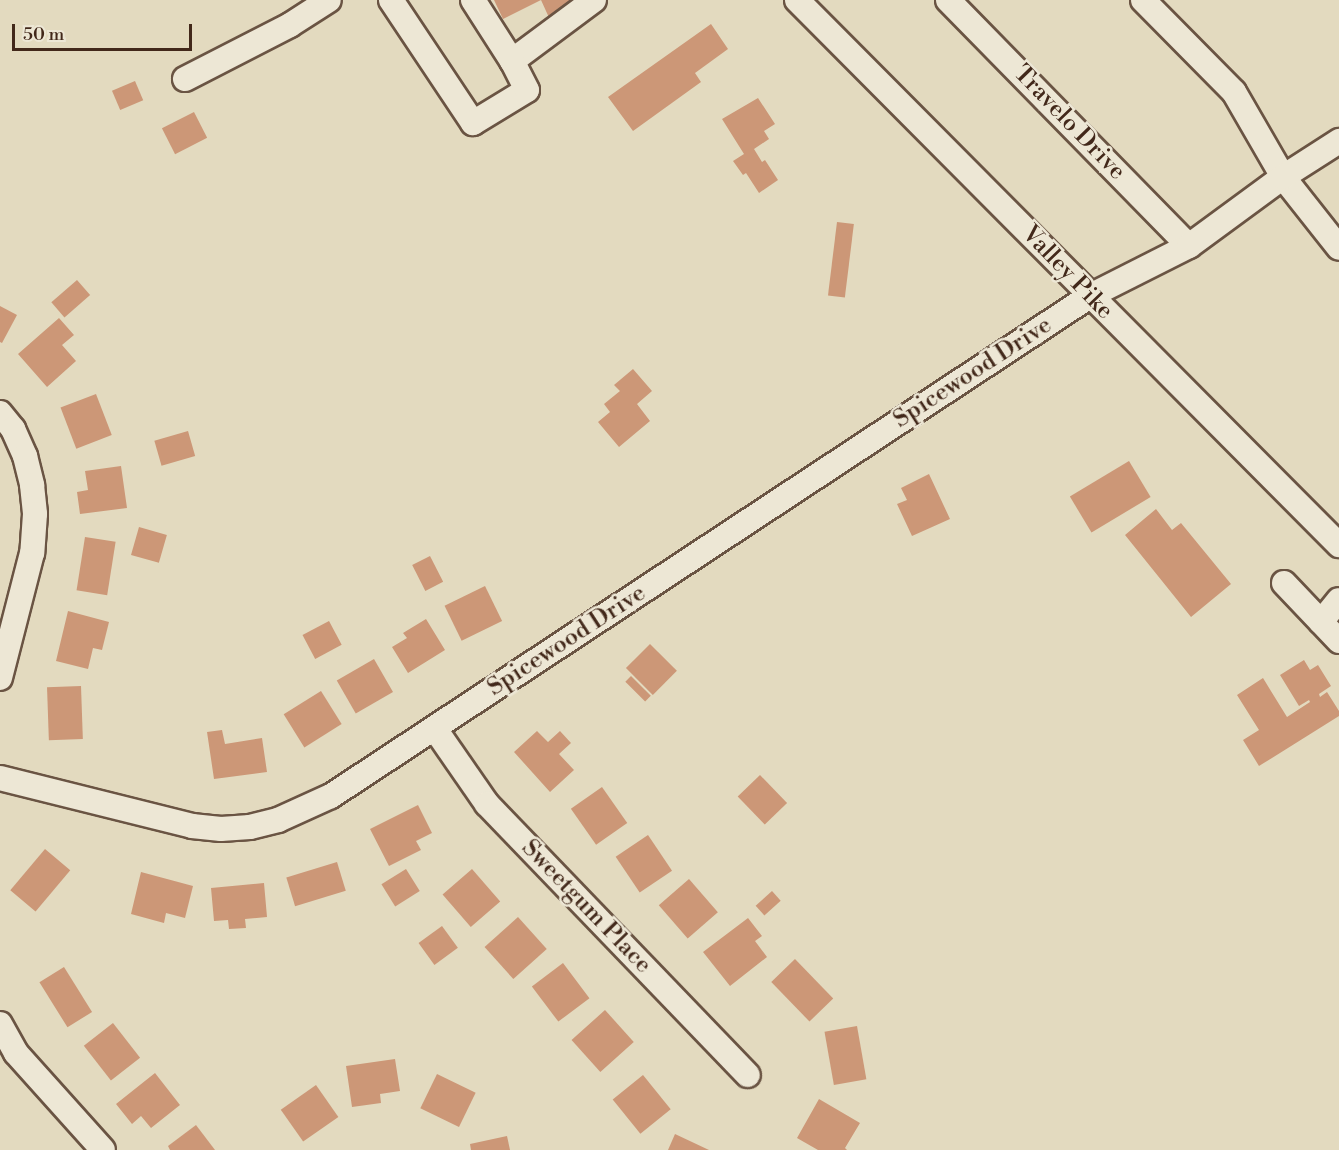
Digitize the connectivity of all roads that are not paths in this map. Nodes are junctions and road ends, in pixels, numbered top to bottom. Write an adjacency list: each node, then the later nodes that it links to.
1 (329, 0): 9 (street)
2 (391, 0): 8 (street)
3 (473, 0): 8 (street)
4 (594, 0): 8 (street)
5 (797, 0): 14 (street, Valley Pike)
6 (948, 0): 12 (street, Travelo Drive)
7 (1143, 0): 11 (street)
8 (512, 61)
9 (185, 80)
10 (1339, 141): 11 (street, Spicewood Drive)
11 (1283, 177): 12 (street, Spicewood Drive); 13 (street)
12 (1189, 246): 14 (street, Spicewood Drive)
13 (1339, 248)
14 (1090, 296): 16 (street, Valley Pike); 22 (street, Spicewood Drive)
15 (0, 413): 21 (street)
16 (1339, 545)
17 (1284, 583): 19 (street)
18 (1339, 600): 19 (street)
19 (1321, 622): 20 (street)
20 (1339, 641)
21 (0, 678)
22 (435, 729): 23 (street, Spicewood Drive); 26 (street, Sweetgum Place)
23 (0, 778)
24 (0, 1024): 25 (street)
25 (8, 1058): 27 (street)
26 (748, 1075)
27 (103, 1150)

